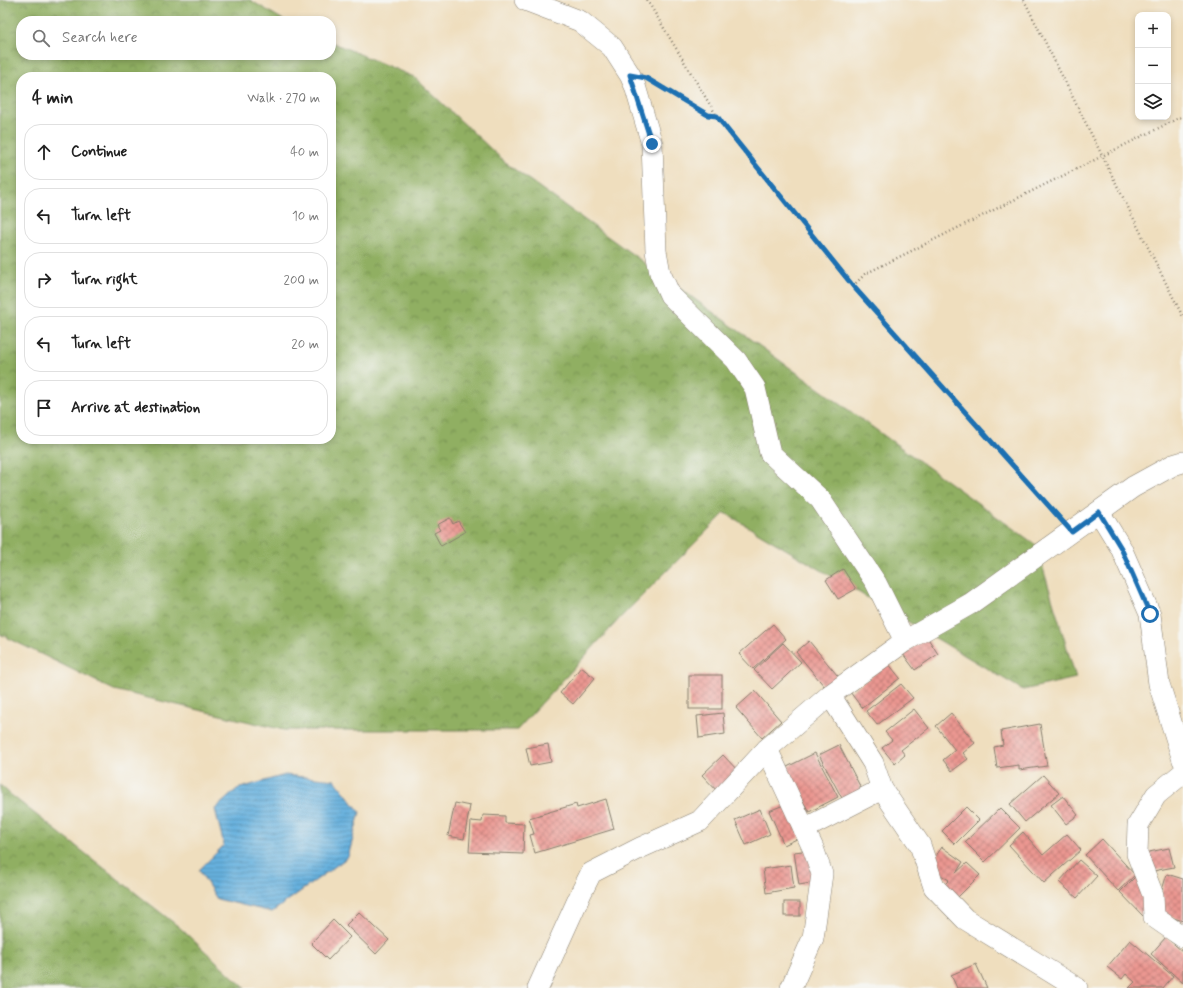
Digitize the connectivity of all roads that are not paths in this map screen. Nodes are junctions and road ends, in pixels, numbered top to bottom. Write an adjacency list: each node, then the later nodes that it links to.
1 (525, 0): 4 (street)
2 (1183, 462): 3 (street)
3 (1099, 512): 4 (street); 7 (street)
4 (906, 641): 5 (street)
5 (830, 695): 6 (street); 9 (street)
6 (767, 749): 10 (street); 12 (street)
7 (1183, 760)
8 (1183, 773): 11 (street)
9 (882, 789): 10 (street); 14 (street)
10 (804, 829): 13 (street)
11 (1183, 937)
12 (538, 988)
13 (791, 988)
14 (1077, 988)

